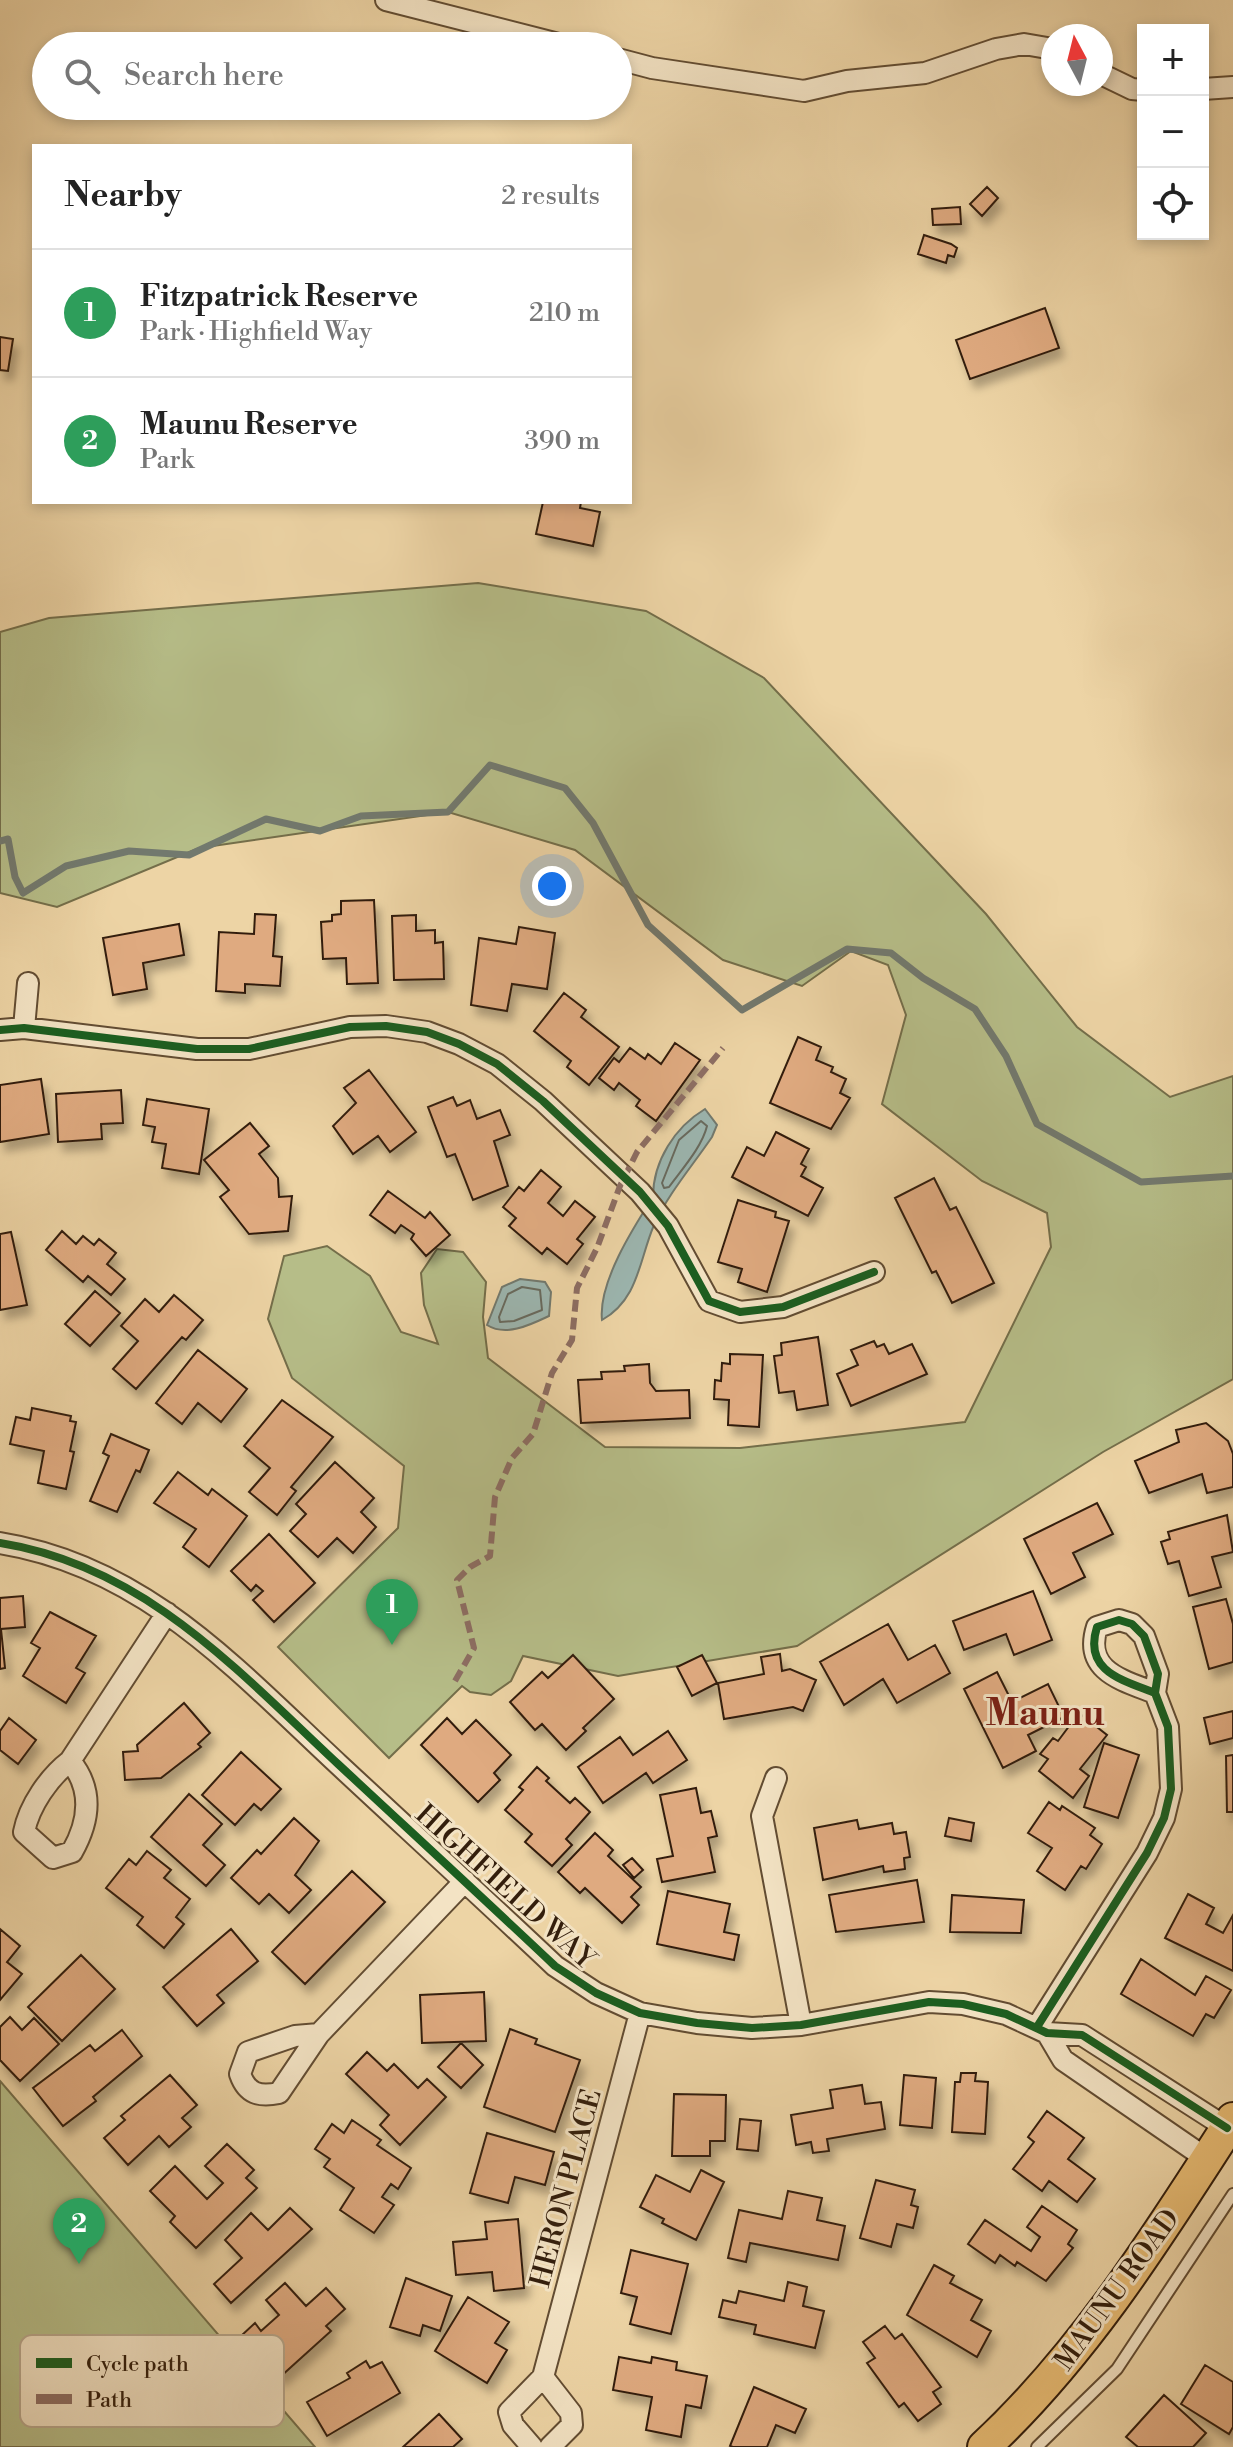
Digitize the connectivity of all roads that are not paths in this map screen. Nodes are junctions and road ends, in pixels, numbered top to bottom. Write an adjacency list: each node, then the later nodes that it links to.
1 (386, 0): 2 (street)
2 (511, 32)
3 (1041, 47): 4 (street)
4 (632, 63)
5 (1113, 80): 7 (street)
6 (1233, 87): 8 (street)
7 (1137, 89)
8 (1209, 89)
9 (28, 983): 10 (street)
10 (24, 1028): 11 (street); 12 (street)
11 (0, 1030)
12 (874, 1272)
13 (0, 1543): 14 (street, HIGHFIELD WAY)
14 (167, 1613): 16 (street); 18 (street, HIGHFIELD WAY)
15 (1155, 1693): 21 (street)
16 (70, 1761)
17 (776, 1778): 20 (street)
18 (465, 1881): 19 (street, HIGHFIELD WAY); 22 (street)
19 (640, 2013): 20 (street, HIGHFIELD WAY); 26 (street, HERON PLACE)
20 (801, 2025): 21 (street, HIGHFIELD WAY)
21 (1042, 2030): 23 (street, HIGHFIELD WAY); 24 (street)
22 (319, 2034)
23 (1230, 2124): 24 (main road, MAUNU ROAD)
24 (1207, 2159): 29 (main road, MAUNU ROAD)
25 (1233, 2194): 30 (lane)
26 (543, 2377): 27 (street, HERON PLACE); 28 (street)
27 (532, 2447)
28 (550, 2447)
29 (984, 2447)
30 (1037, 2447)

